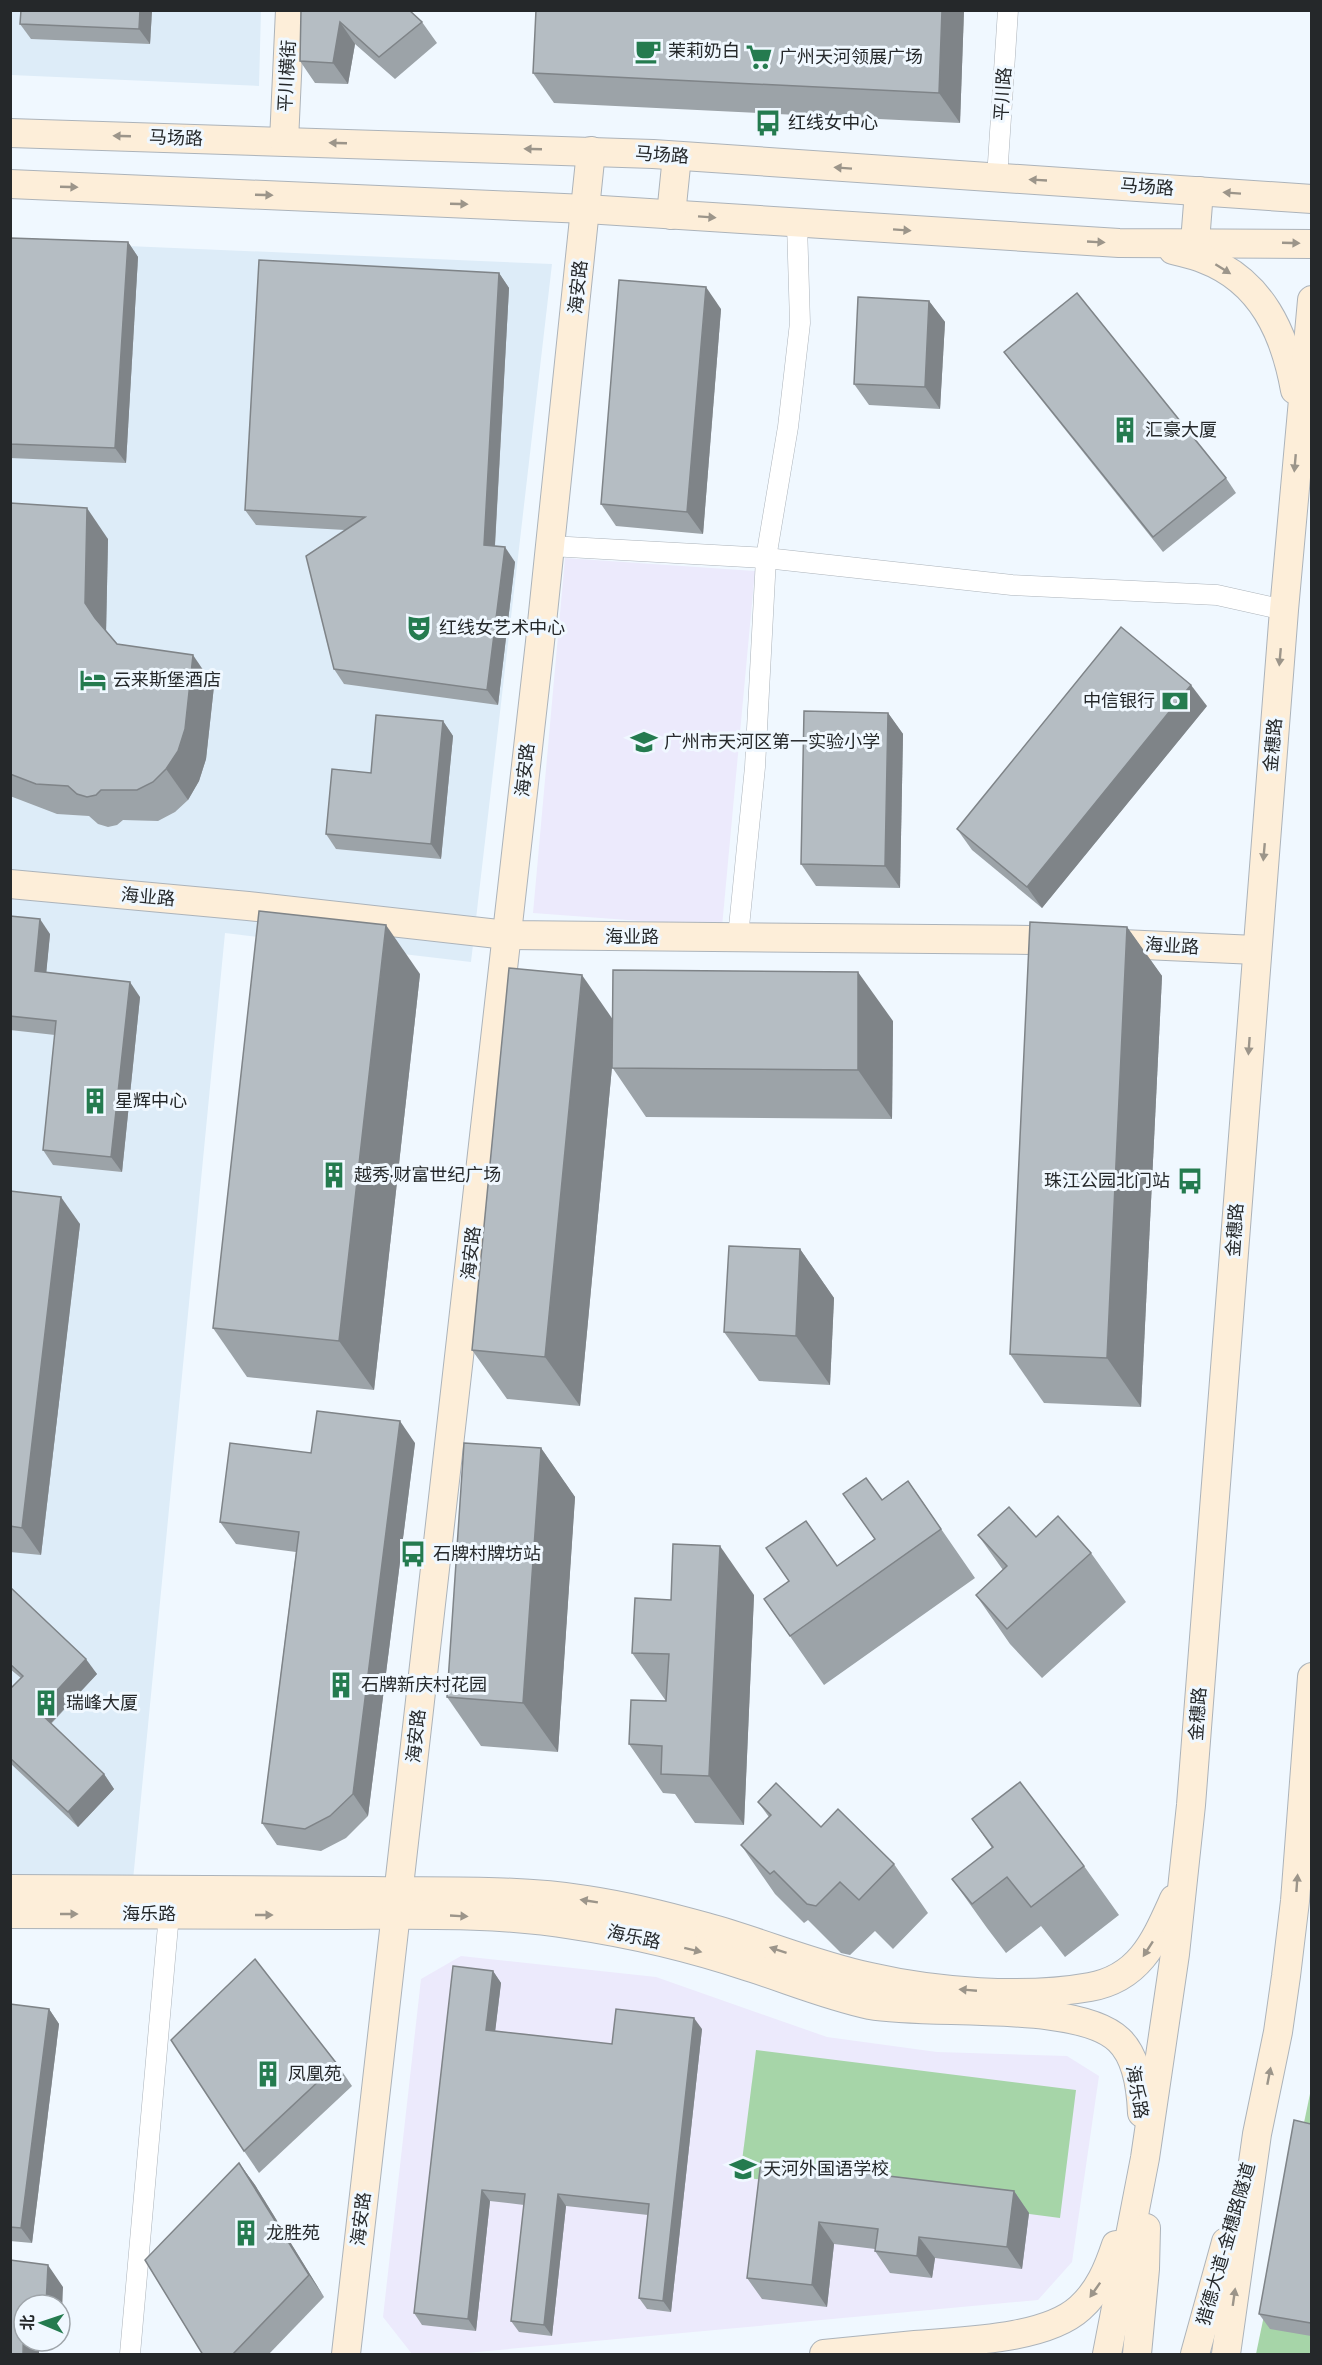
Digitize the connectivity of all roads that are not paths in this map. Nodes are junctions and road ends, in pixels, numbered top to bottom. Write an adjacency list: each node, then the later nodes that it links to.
1 (290, 10): 4 (street, 平川横街)
2 (1008, 10): 7 (street, 平川路)
3 (10, 133): 4 (street, 马场路, one-way to 3)
4 (284, 141): 5 (street, 马场路, one-way to 4)
5 (591, 151): 6 (street, 马场路); 11 (street, 海安路)
6 (677, 156): 7 (street, 马场路, one-way to 6); 12 (street)
7 (997, 178): 9 (street, 马场路, one-way to 7)
8 (10, 184): 11 (street, one-way to 11)
9 (1199, 190): 10 (street, 马场路, one-way to 9); 15 (street)
10 (1311, 199)
11 (586, 209): 12 (street); 20 (street, 海安路)
12 (671, 215): 13 (street, one-way to 13)
13 (797, 224): 14 (street, one-way to 14); 21 (street)
14 (1148, 242): 15 (street); 19 (street, one-way to 19)
15 (1195, 242): 16 (street, one-way to 16)
16 (1311, 243)
17 (1311, 300): 18 (street, 金穗路)
18 (1310, 334): 19 (street, 金穗路)
19 (1300, 414): 22 (street, 金穗路, one-way to 22)
20 (550, 546): 21 (street); 24 (street, 海安路)
21 (766, 558): 22 (street); 25 (street)
22 (1284, 610): 26 (street, 金穗路, one-way to 26)
23 (10, 884): 24 (street, 海业路)
24 (507, 935): 25 (street, 海业路); 30 (street, 海安路)
25 (738, 937): 26 (street, 海业路)
26 (1257, 950): 28 (street, 金穗路, one-way to 28)
27 (1311, 1677): 33 (street, one-way to 27)
28 (1183, 1878): 30 (street, 海乐路, one-way to 30); 34 (street, 金穗路)
29 (10, 1889): 30 (street, 海乐路)
30 (397, 1903): 32 (street, 海乐路, one-way to 30); 34 (street, 海乐路, one-way to 34); 37 (street, 海安路)
31 (10, 1914): 32 (street, 海乐路, one-way to 32)
32 (169, 1914): 36 (street)
33 (1257, 2134): 42 (street, 猎德大道-金穗路隧道); 43 (street, one-way to 33)
34 (1145, 2158): 35 (street, one-way to 35); 40 (street); 41 (street)
35 (978, 2340): 38 (street); 39 (street)
36 (130, 2355)
37 (346, 2355)
38 (824, 2355)
39 (1029, 2355)
40 (1107, 2355)
41 (1137, 2355)
42 (1195, 2355)
43 (1226, 2355)

